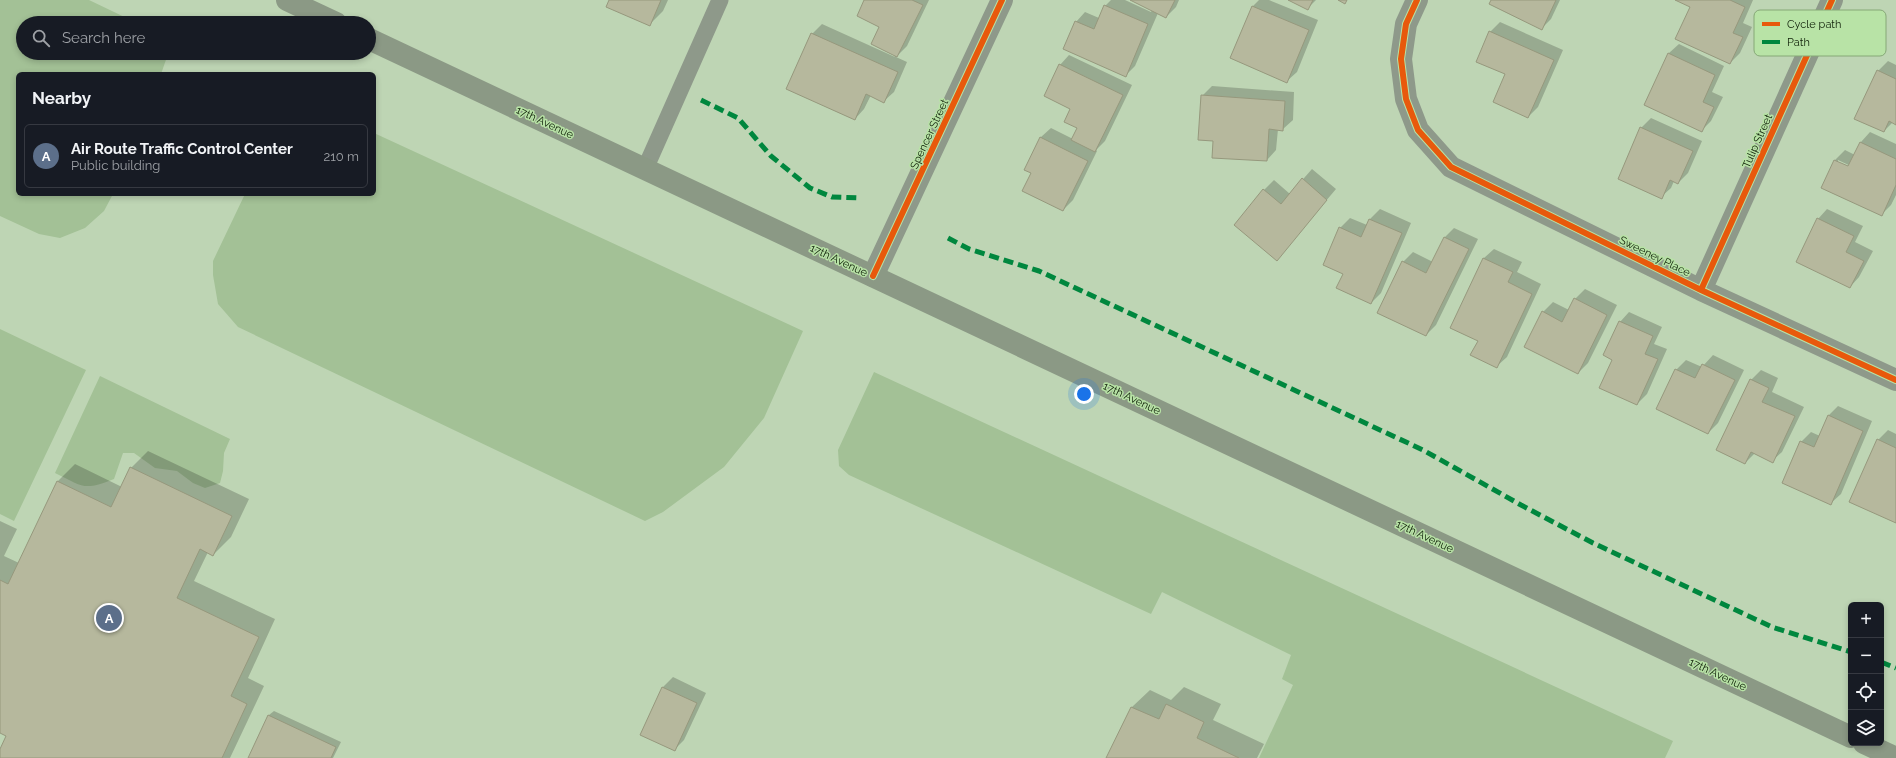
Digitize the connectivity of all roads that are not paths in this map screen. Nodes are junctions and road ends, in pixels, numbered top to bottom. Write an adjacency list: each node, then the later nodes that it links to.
1 (287, 0): 7 (main road)
2 (720, 0): 10 (lane)
3 (1002, 0): 11 (street, Spencer Street)
4 (1418, 0): 12 (street, Sweeney Place)
5 (1832, 0): 6 (street, Tulip Street)
6 (1827, 10)
7 (321, 16)
8 (376, 42): 10 (main road, 17th Avenue)
9 (1807, 56): 12 (street, Tulip Street)
10 (646, 169): 11 (main road, 17th Avenue)
11 (874, 276): 14 (main road, 17th Avenue)
12 (1701, 290): 13 (street, Sweeney Place)
13 (1896, 380)
14 (1848, 736)
15 (1870, 746): 16 (main road)
16 (1896, 758)

